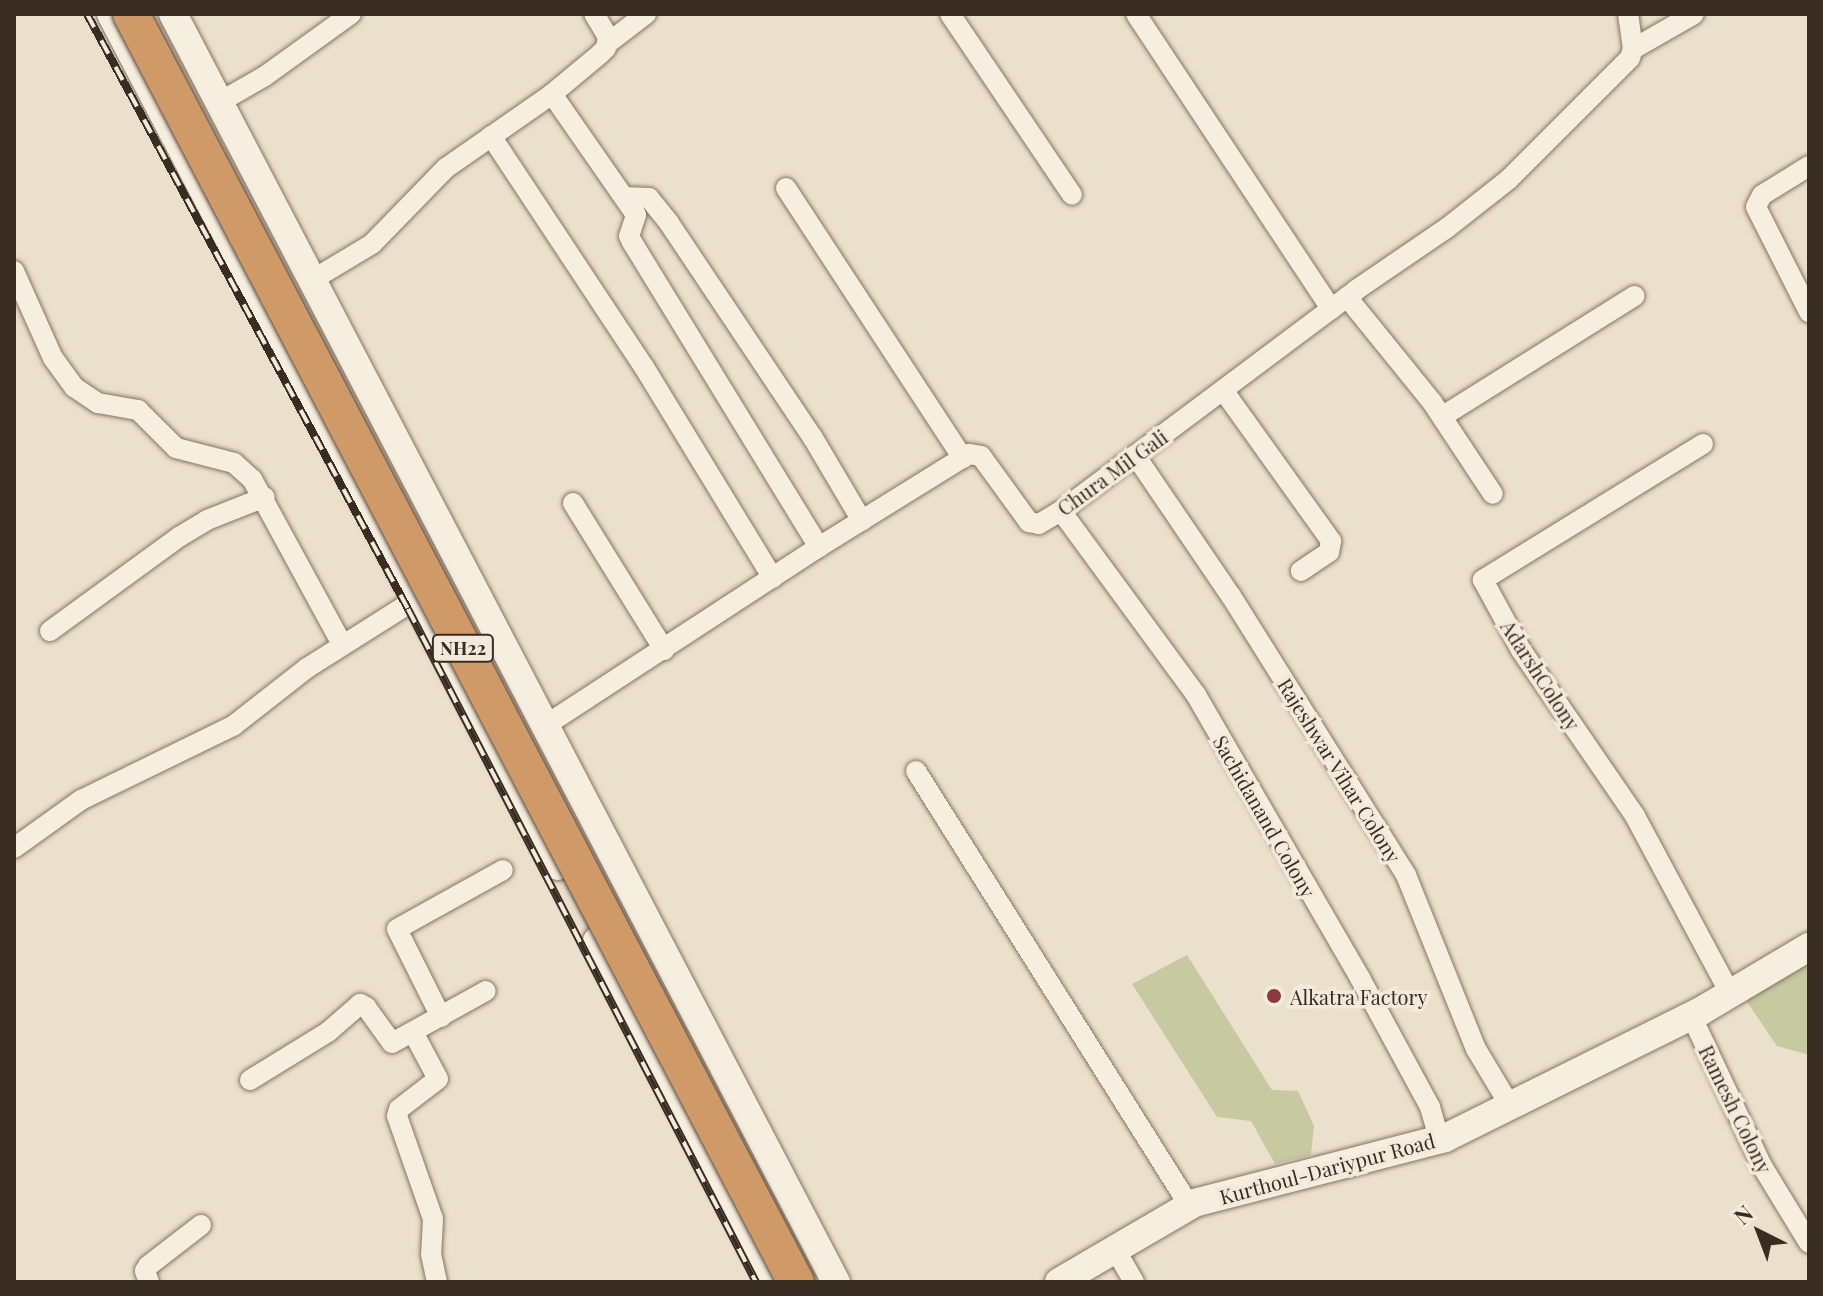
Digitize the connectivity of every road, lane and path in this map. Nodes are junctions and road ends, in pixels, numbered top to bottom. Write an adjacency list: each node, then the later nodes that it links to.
1 (111, 14): 28 (street)
2 (131, 14): 68 (highway, NH22, bridge)
3 (155, 14): 69 (highway, NH22)
4 (173, 14): 16 (street)
5 (351, 14): 12 (street)
6 (594, 14): 13 (street)
7 (646, 14): 13 (street)
8 (950, 14): 20 (street)
9 (1136, 14): 25 (street)
10 (1628, 14): 14 (street)
11 (1694, 14): 14 (street, Chura Mil Gali)
12 (324, 21): 16 (street)
13 (608, 43): 15 (street)
14 (1624, 63): 25 (street, Chura Mil Gali)
15 (552, 94): 17 (street); 21 (street)
16 (218, 103): 23 (street)
17 (491, 136): 23 (street); 41 (street)
18 (1809, 166): 26 (street)
19 (786, 188): 33 (street)
20 (1072, 195)
21 (624, 197): 38 (street); 39 (street)
22 (14, 271): 35 (street)
23 (312, 280): 27 (street)
24 (1634, 296): 30 (street)
25 (1339, 303): 29 (street, Chura Mil Gali); 30 (street)
26 (1809, 312)
27 (354, 357): 28 (street); 46 (street)
28 (304, 384): 42 (street)
29 (1223, 390): 32 (street, Chura Mil Gali); 40 (street)
30 (1443, 416): 34 (street)
31 (1703, 444): 54 (street, AdarshColony)
32 (1135, 455): 37 (street, Chura Mil Gali); 59 (street, Rajeshwar Vihar Colony)
33 (963, 458): 37 (street, Chura Mil Gali); 38 (street)
34 (1493, 494)
35 (265, 497): 43 (street); 44 (street)
36 (573, 503): 45 (street)
37 (1061, 511): 60 (street, Sachidanand Colony)
38 (862, 521): 39 (street)
39 (819, 547): 41 (street)
40 (1301, 571)
41 (773, 578): 45 (street)
42 (416, 599): 44 (street); 49 (street)
43 (50, 631)
44 (342, 644): 50 (street)
45 (664, 650): 46 (street)
46 (546, 725): 48 (street)
47 (916, 771): 61 (street)
48 (571, 772): 49 (street); 70 (street)
49 (521, 796): 67 (street)
50 (14, 848)
51 (503, 870): 56 (street)
52 (1809, 947): 54 (street, Kurthoul-Dariypur Road)
53 (486, 991): 56 (street)
54 (1730, 993): 55 (street, Kurthoul-Dariypur Road)
55 (1691, 1015): 59 (street, Kurthoul-Dariypur Road); 63 (street, Ramesh Colony)
56 (441, 1017): 57 (street)
57 (413, 1032): 58 (street); 65 (street)
58 (250, 1080)
59 (1509, 1104): 60 (street, Kurthoul-Dariypur Road)
60 (1439, 1139): 61 (street, Kurthoul-Dariypur Road)
61 (1189, 1205): 64 (street, Kurthoul-Dariypur Road)
62 (201, 1225): 66 (street)
63 (1809, 1243)
64 (1115, 1249): 71 (street, Kurthoul-Dariypur Road); 72 (street)
65 (438, 1281)
66 (149, 1282)
67 (773, 1282)
68 (796, 1282)
69 (817, 1282)
70 (836, 1282)
71 (1059, 1282)
72 (1134, 1282)

